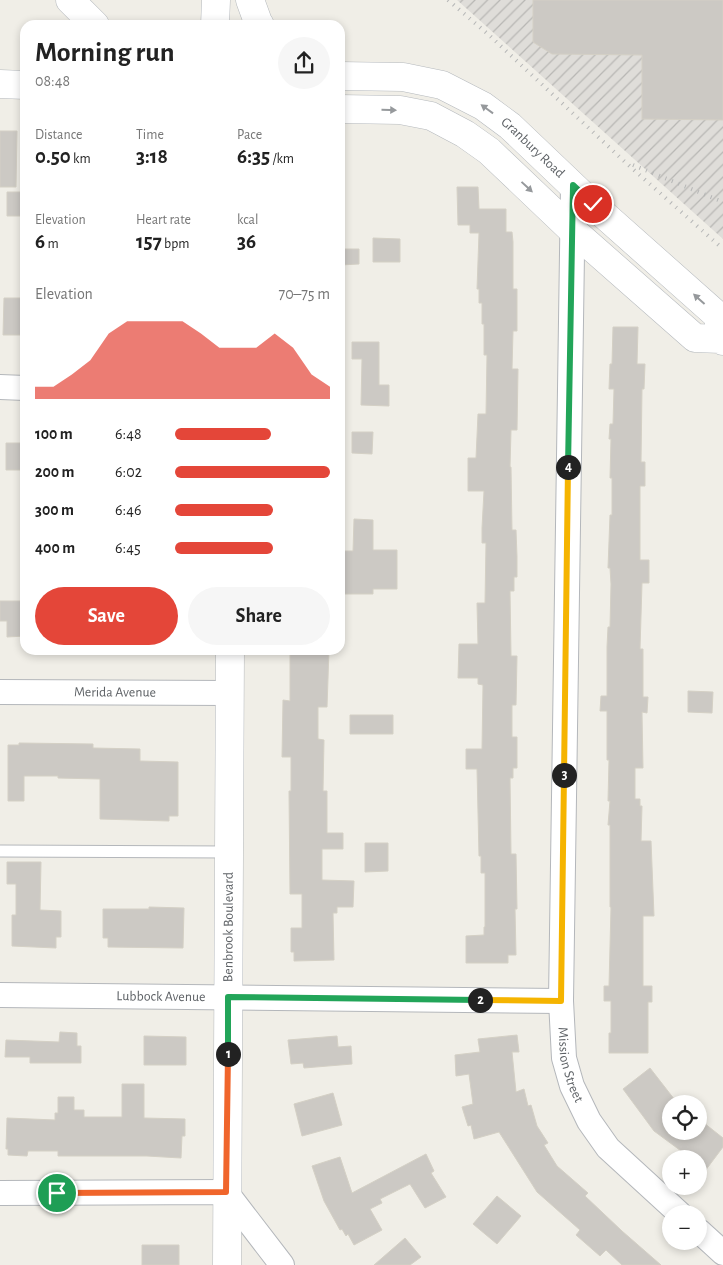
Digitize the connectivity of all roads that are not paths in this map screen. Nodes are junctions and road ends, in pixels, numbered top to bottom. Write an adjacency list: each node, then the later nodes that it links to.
1 (216, 0): 6 (street)
2 (246, 0): 7 (street)
3 (250, 0): 8 (street)
4 (73, 9): 5 (street)
5 (88, 20)
6 (215, 20)
7 (245, 20)
8 (257, 20)
9 (345, 76): 13 (street, Granbury Road, one-way to 9)
10 (0, 84): 11 (street)
11 (20, 84)
12 (345, 109): 14 (street, Granbury Road, one-way to 14)
13 (573, 185): 14 (street, Mission Street); 15 (street, Granbury Road, one-way to 13)
14 (571, 229): 15 (street, Granbury Road); 25 (street, Mission Street)
15 (722, 340)
16 (0, 387): 17 (street)
17 (20, 388)
18 (230, 655): 20 (street, Benbrook Boulevard)
19 (0, 692): 20 (street, Merida Avenue)
20 (230, 693): 22 (street, Benbrook Boulevard)
21 (0, 851): 22 (lane)
22 (229, 852): 24 (street, Benbrook Boulevard)
23 (0, 995): 24 (street, Lubbock Avenue)
24 (228, 997): 25 (street, Lubbock Avenue); 26 (street, Benbrook Boulevard)
25 (561, 1001): 28 (street, Mission Street)
26 (226, 1192): 27 (street); 31 (street, Benbrook Boulevard); 32 (street)
27 (0, 1194)
28 (670, 1205)
29 (707, 1238): 30 (street)
30 (723, 1253)
31 (227, 1265)
32 (282, 1265)

